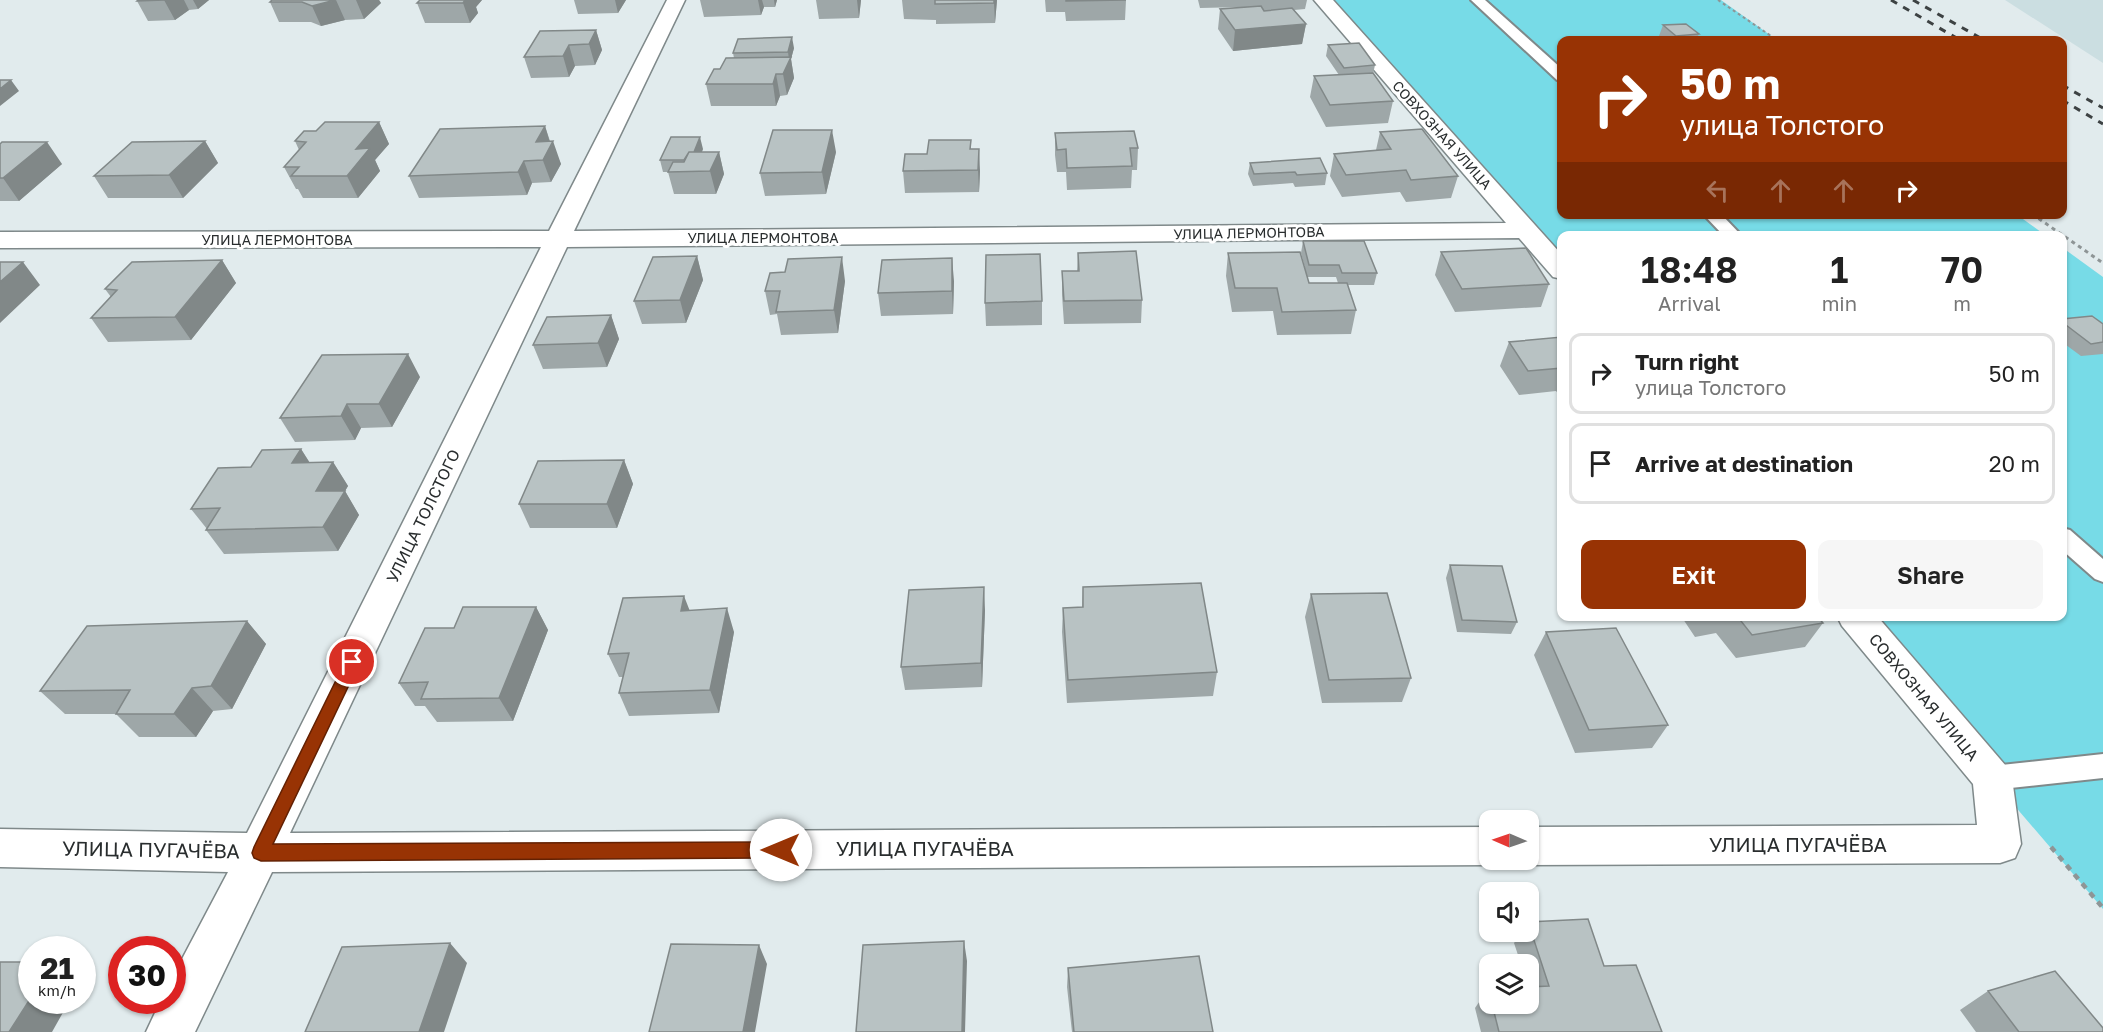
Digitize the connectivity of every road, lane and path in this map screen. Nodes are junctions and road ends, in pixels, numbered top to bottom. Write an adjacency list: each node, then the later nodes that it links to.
1 (676, 0): 13 (street, УЛИЦА ТОЛСТОГО)
2 (1323, 0): 9 (street, СОВХОЗНАЯ УЛИЦА)
3 (1477, 0): 6 (lane)
4 (1718, 0): 5 (path)
5 (1771, 36)
6 (1557, 72)
7 (1716, 219): 10 (lane)
8 (2039, 219): 11 (path)
9 (1527, 230): 13 (street, УЛИЦА ЛЕРМОНТОВА); 16 (street, СОВХОЗНАЯ УЛИЦА)
10 (1729, 231)
11 (2057, 231)
12 (2067, 238): 15 (path)
13 (556, 239): 14 (street, УЛИЦА ЛЕРМОНТОВА); 25 (street, УЛИЦА ТОЛСТОГО)
14 (0, 240)
15 (2103, 263)
16 (1557, 265)
17 (2067, 541): 18 (lane)
18 (2103, 573)
19 (1859, 621): 21 (street, СОВХОЗНАЯ УЛИЦА)
20 (2103, 766): 21 (lane)
21 (1992, 778): 23 (street, УЛИЦА ПУГАЧЁВА)
22 (1479, 846): 25 (street, УЛИЦА ПУГАЧЁВА)
23 (1539, 846)
24 (0, 848): 25 (street, УЛИЦА ПУГАЧЁВА)
25 (261, 853): 26 (street, УЛИЦА ТОЛСТОГО)
26 (170, 1032)

